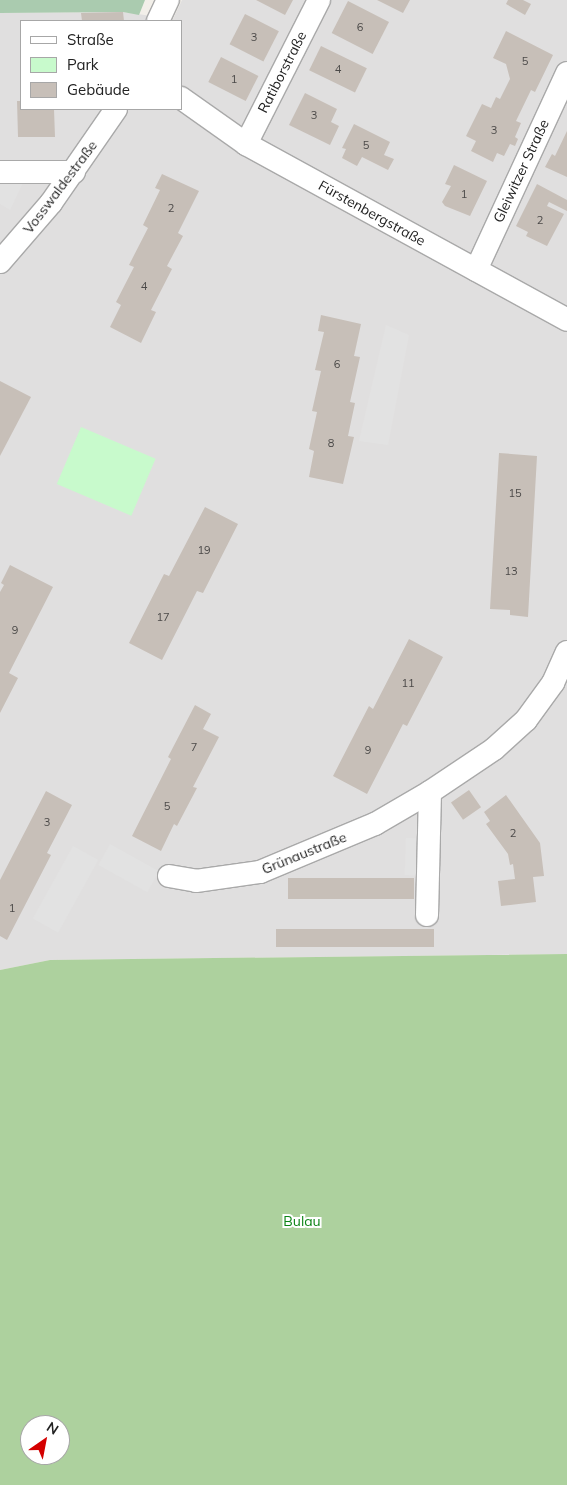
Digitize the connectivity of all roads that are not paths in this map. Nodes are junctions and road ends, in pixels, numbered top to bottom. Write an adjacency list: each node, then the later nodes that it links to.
1 (168, 0): 3 (street)
2 (319, 0): 7 (street, Ratiborstraße)
3 (158, 20)
4 (567, 73): 11 (street, Gleiwitzer Straße)
5 (182, 99): 7 (street, Fürstenbergstraße)
6 (115, 110): 9 (street, Vosswaldestraße)
7 (246, 144): 11 (street, Fürstenbergstraße)
8 (0, 172): 9 (street)
9 (74, 172): 10 (street, Vosswaldestraße)
10 (0, 262)
11 (476, 270): 12 (street, Fürstenbergstraße)
12 (567, 320)
13 (567, 652): 14 (street, Grünaustraße)
14 (430, 792): 15 (street, Grünaustraße); 16 (street)
15 (169, 876)
16 (427, 915)

